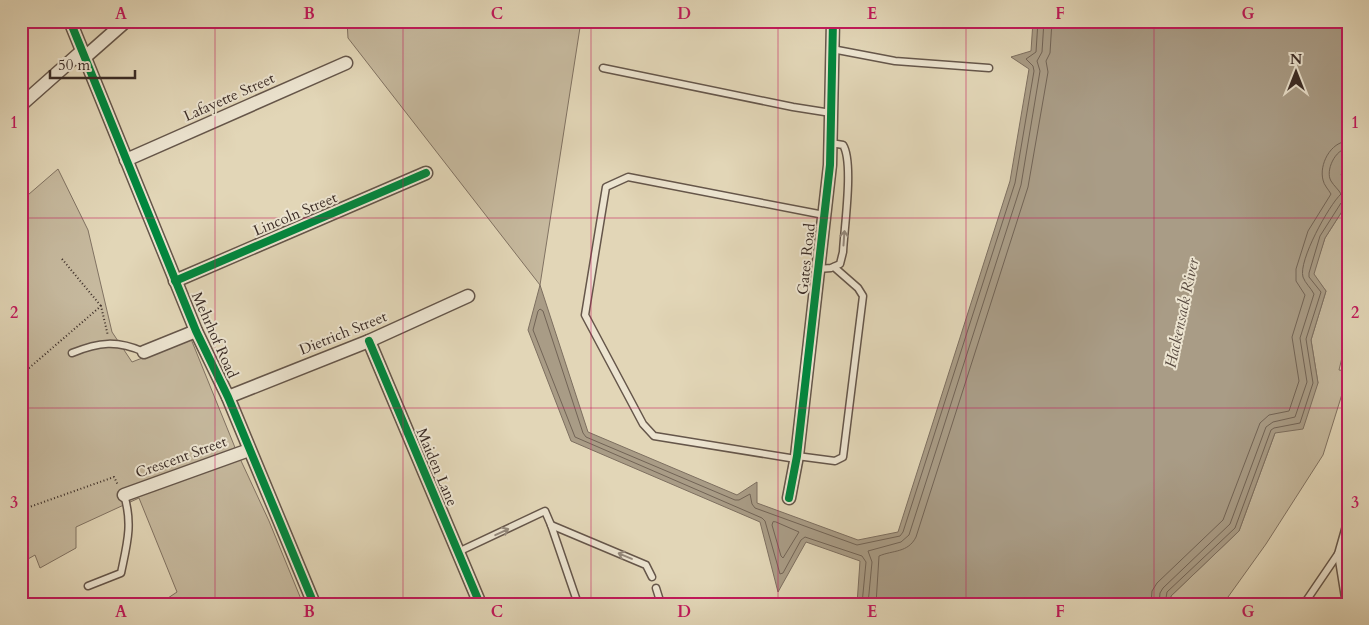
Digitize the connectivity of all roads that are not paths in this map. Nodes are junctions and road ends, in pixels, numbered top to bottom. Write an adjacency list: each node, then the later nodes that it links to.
1 (70, 21): 5 (street, Mehrhof Road)
2 (126, 21): 5 (street)
3 (833, 21): 4 (street, Gates Road)
4 (832, 49): 8 (lane); 10 (street, Gates Road)
5 (83, 54): 9 (street); 12 (street, Mehrhof Road)
6 (346, 63): 12 (street, Lafayette Street)
7 (603, 68): 10 (lane)
8 (989, 68)
9 (21, 105)
10 (831, 113): 11 (street, Gates Road)
11 (831, 143): 14 (street, Gates Road); 15 (lane, one-way to 11)
12 (126, 160): 17 (street, Mehrhof Road)
13 (426, 173): 17 (street, Lincoln Street)
14 (824, 215): 16 (street, Gates Road); 25 (lane)
15 (834, 267): 16 (lane); 25 (lane)
16 (818, 269): 25 (street, Gates Road)
17 (175, 281): 19 (street, Mehrhof Road)
18 (468, 296): 20 (street, Dietrich Street)
19 (196, 332): 21 (street); 23 (street, Mehrhof Road)
20 (369, 341): 23 (street, Dietrich Street); 30 (street, Maiden Lane)
21 (144, 352): 22 (lane)
22 (72, 353)
23 (228, 397): 24 (street, Mehrhof Road)
24 (249, 450): 26 (street, Crescent Street); 35 (street, Mehrhof Road)
25 (797, 458): 27 (street, Gates Road)
26 (124, 495): 33 (lane)
27 (789, 498)
28 (1348, 519): 31 (lane)
29 (551, 525): 30 (lane, one-way to 29); 32 (lane, one-way to 29); 37 (lane)
30 (458, 552): 36 (street, Maiden Lane)
31 (1338, 554): 39 (lane); 40 (lane)
32 (652, 577)
33 (88, 586)
34 (656, 588): 38 (lane)
35 (314, 604)
36 (480, 604)
37 (578, 604)
38 (661, 604)
39 (1304, 604)
40 (1346, 604)

